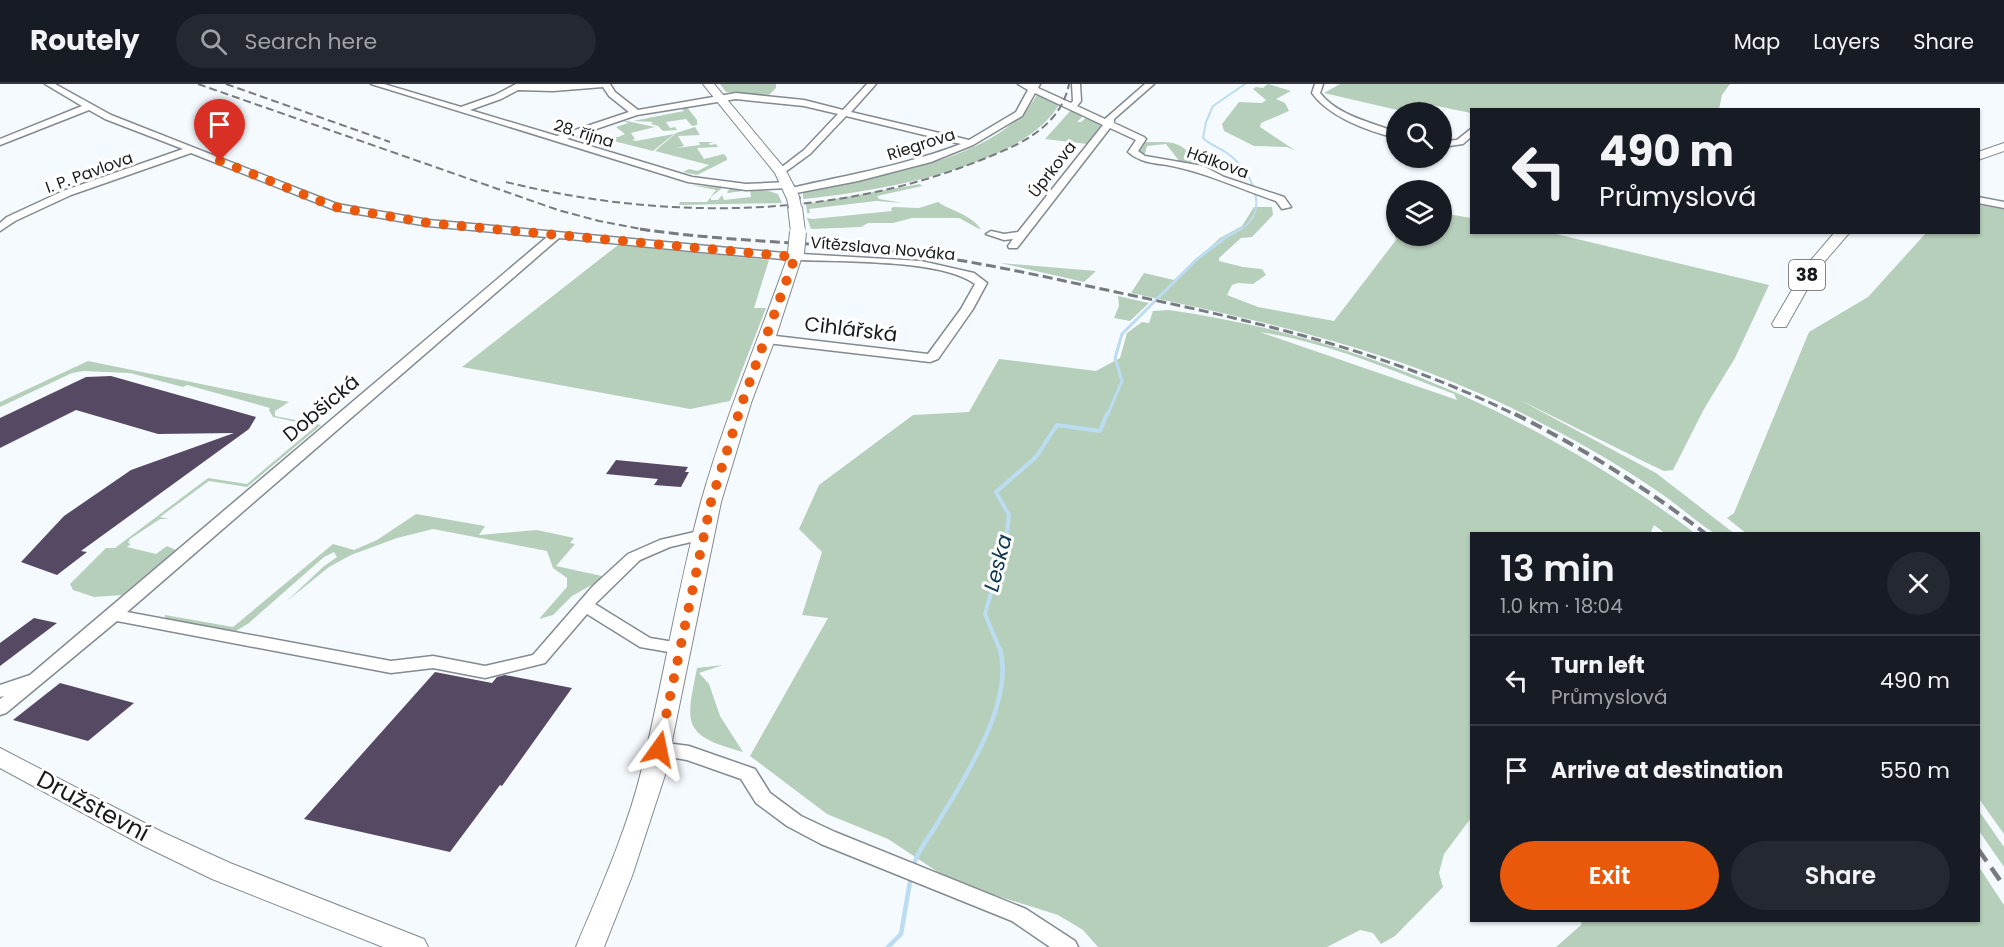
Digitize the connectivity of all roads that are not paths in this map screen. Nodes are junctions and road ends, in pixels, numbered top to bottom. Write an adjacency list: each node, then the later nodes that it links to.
1 (49, 84): 16 (street, Vítězslava Nováka)
2 (378, 84): 17 (street, 28. října)
3 (601, 84): 10 (street); 19 (street)
4 (708, 84): 13 (main road)
5 (872, 84): 18 (street)
6 (1022, 84): 11 (street, Hálkova)
7 (1076, 84): 15 (street)
8 (1150, 84): 20 (street, Úprkova)
9 (1318, 84): 21 (street)
10 (520, 86): 17 (street)
11 (1035, 86): 15 (street, Hálkova); 25 (street, Riegrova)
12 (781, 94): 14 (street)
13 (720, 98): 14 (street); 19 (street); 30 (main road)
14 (772, 99): 18 (street)
15 (1073, 106): 20 (street, Hálkova)
16 (88, 107): 24 (street); 28 (street, Vítězslava Nováka)
17 (462, 110): 23 (street, 28. října)
18 (845, 112): 25 (street); 30 (street)
19 (636, 113): 23 (street)
20 (1109, 124): 34 (street, Hálkova); 39 (street, Úprkova)
21 (1386, 131)
22 (1470, 133): 26 (street)
23 (556, 140): 31 (street, 28. října)
24 (0, 142)
25 (970, 143): 31 (street, Riegrova)
26 (1452, 143)
27 (2004, 147): 29 (main road)
28 (188, 149): 35 (street, I. P. Pavlova); 38 (street, Vítězslava Nováka)
29 (1980, 155)
30 (777, 167): 31 (main road)
31 (792, 195): 41 (main road, bridge)
32 (1980, 200): 33 (street)
33 (2004, 206)
34 (1286, 207)
35 (0, 228)
36 (991, 234): 39 (street)
37 (1841, 234): 42 (main road, 38)
38 (556, 235): 41 (street, Vítězslava Nováka); 47 (street, Dobšická)
39 (1021, 236): 40 (street, Úprkova)
40 (1013, 246)
41 (796, 255): 43 (main road); 44 (street, Vítězslava Nováka)
42 (1780, 324)
43 (767, 339): 44 (street, Cihlářská); 45 (main road)
44 (930, 358)
45 (703, 535): 46 (street); 48 (main road)
46 (586, 606): 47 (street); 48 (street)
47 (113, 615): 49 (street, Dobšická)
48 (680, 648): 52 (main road)
49 (37, 678): 50 (street); 51 (street, Dobšická)
50 (0, 692)
51 (0, 709)
52 (659, 749): 55 (main road); 56 (street)
53 (4, 762): 54 (main road, Družstevní)
54 (414, 947)
55 (590, 947)
56 (1067, 947)

